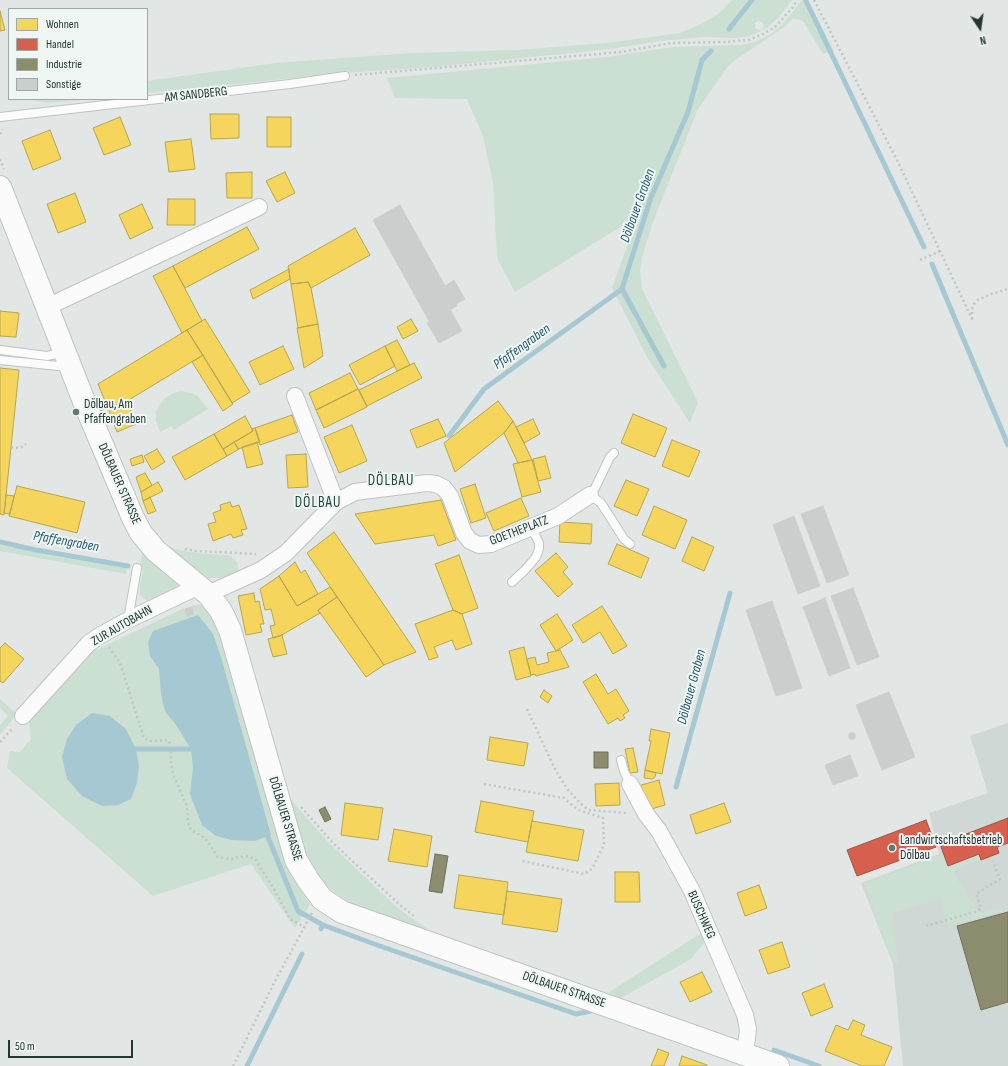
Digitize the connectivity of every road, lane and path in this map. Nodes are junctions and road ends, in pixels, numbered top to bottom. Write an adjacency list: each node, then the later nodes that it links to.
1 (797, 0): 3 (path)
2 (814, 0): 10 (path)
3 (345, 76): 5 (lane, AM SANDBERG)
4 (145, 100): 6 (lane, AM SANDBERG)
5 (148, 100)
6 (0, 116)
7 (0, 159): 8 (path)
8 (3, 180): 13 (street, DÖLBAUER STRASSE)
9 (259, 207): 13 (street)
10 (940, 252): 11 (path); 12 (path)
11 (920, 260)
12 (1008, 289)
13 (47, 307): 16 (street, DÖLBAUER STRASSE)
14 (0, 350): 16 (lane)
15 (0, 360): 16 (lane)
16 (68, 360): 29 (street, DÖLBAUER STRASSE)
17 (295, 396): 22 (street)
18 (26, 444): 19 (path)
19 (11, 447)
20 (614, 453): 21 (lane, GOETHEPLATZ)
21 (590, 495): 23 (street, GOETHEPLATZ); 24 (lane)
22 (336, 502): 23 (street, GOETHEPLATZ); 29 (street, GOETHEPLATZ)
23 (531, 527): 28 (lane)
24 (630, 544)
25 (179, 547): 26 (path)
26 (257, 554)
27 (137, 568): 30 (lane)
28 (512, 582)
29 (203, 590): 30 (street, ZUR AUTOBAHN); 46 (street, DÖLBAUER STRASSE)
30 (128, 620): 31 (street, ZUR AUTOBAHN)
31 (101, 635): 33 (street, ZUR AUTOBAHN); 45 (path)
32 (527, 709): 39 (path)
33 (23, 716): 34 (path)
34 (0, 742)
35 (621, 760): 37 (lane)
36 (484, 784): 40 (path)
37 (630, 784): 39 (street, BUSCHWEG)
38 (299, 804): 43 (path)
39 (646, 814): 46 (street, BUSCHWEG)
40 (522, 861)
41 (993, 861): 44 (path)
42 (312, 913): 45 (path)
43 (418, 919)
44 (926, 926)
45 (304, 927): 47 (path)
46 (745, 1055): 48 (street, DÖLBAUER STRASSE)
47 (234, 1066)
48 (778, 1066)

